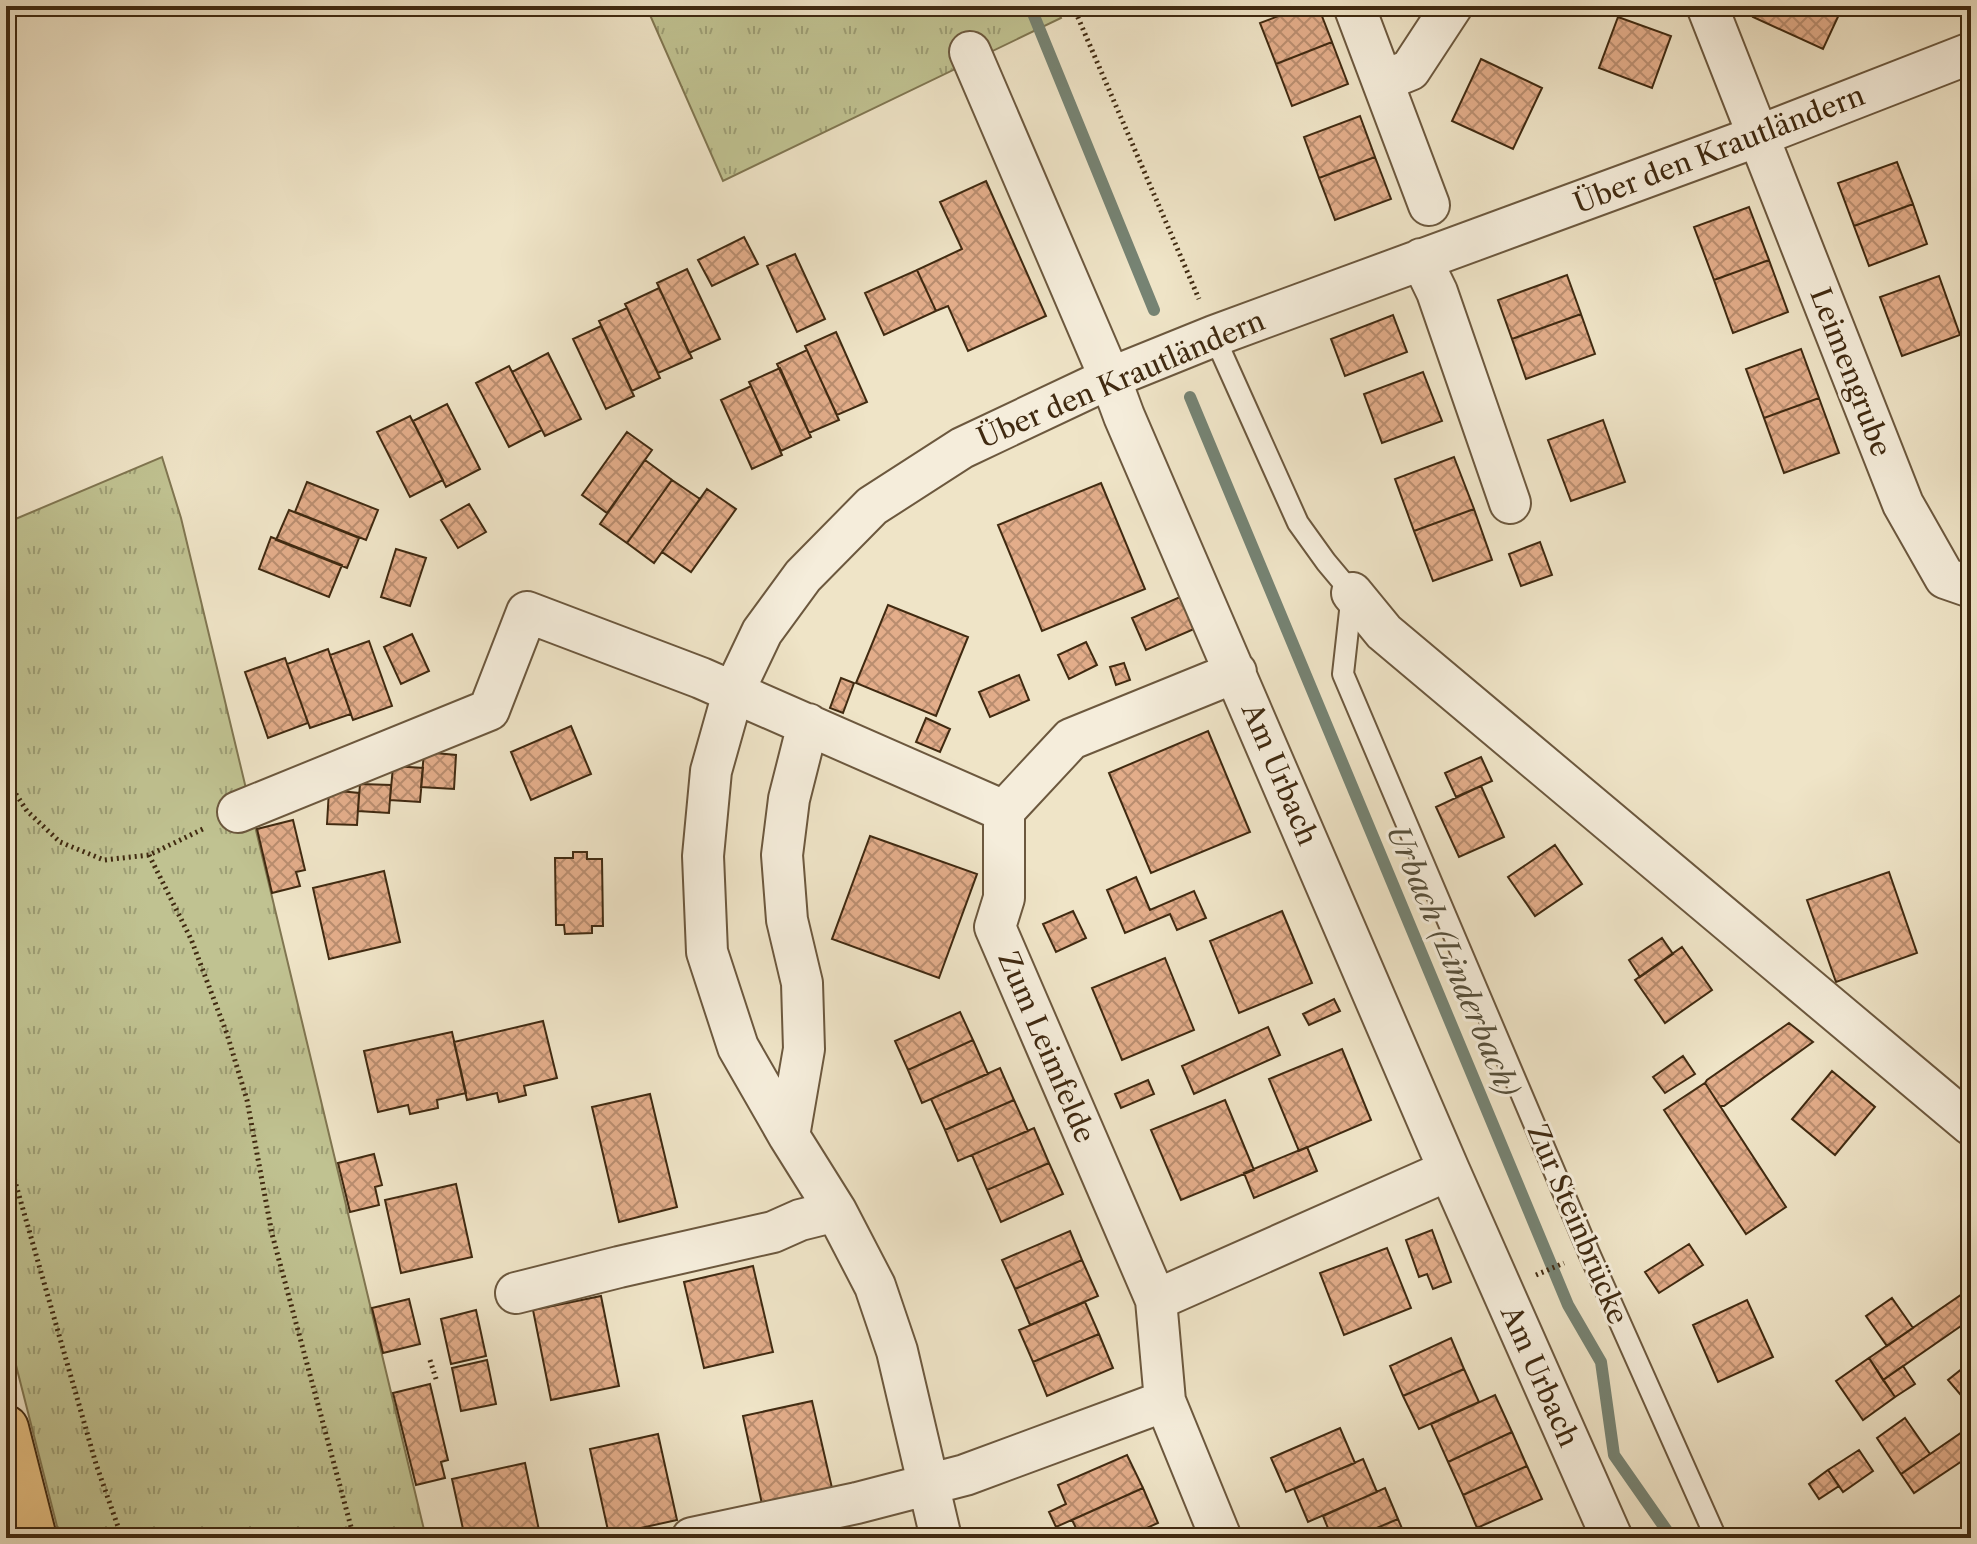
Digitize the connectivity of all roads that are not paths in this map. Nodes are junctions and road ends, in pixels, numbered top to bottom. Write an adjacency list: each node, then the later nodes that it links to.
1 (1354, 6): 6 (street)
2 (1452, 6): 6 (street)
3 (1707, 6): 7 (street, Leimengrube)
4 (970, 52): 11 (street, Am Urbach)
5 (1971, 53): 7 (street, Über den Krautländern)
6 (1383, 81): 8 (street)
7 (1758, 136): 9 (street, Über den Krautländern); 13 (street, Leimengrube)
8 (1429, 205)
9 (1421, 259): 10 (street, Über den Krautländern); 12 (street)
10 (1214, 336): 11 (street, Über den Krautländern); 14 (lane)
11 (1110, 378): 15 (street, Am Urbach); 16 (street, Über den Krautländern)
12 (1510, 503)
13 (1971, 587)
14 (1352, 593): 20 (street); 34 (lane, Zur Steinbrücke)
15 (1236, 672): 18 (street); 22 (street, Am Urbach)
16 (733, 693): 17 (street); 19 (street); 21 (street, Über den Krautländern)
17 (808, 724): 18 (street); 21 (street)
18 (1004, 811): 25 (street, Zum Leimfelde)
19 (238, 812)
20 (1971, 1125)
21 (789, 1136): 23 (street, Über den Krautländern)
22 (1449, 1170): 25 (street); 33 (street, Am Urbach)
23 (836, 1211): 24 (street); 28 (street, Über den Krautländern)
24 (516, 1293)
25 (1156, 1300): 26 (street, Zum Leimfelde)
26 (1165, 1401): 28 (street); 32 (street, Zum Leimfelde)
27 (6, 1428): 29 (highway)
28 (929, 1486): 30 (street); 31 (street, Über den Krautländern)
29 (34, 1538)
30 (692, 1538)
31 (941, 1538)
32 (1221, 1538)
33 (1612, 1538)
34 (1716, 1538)

